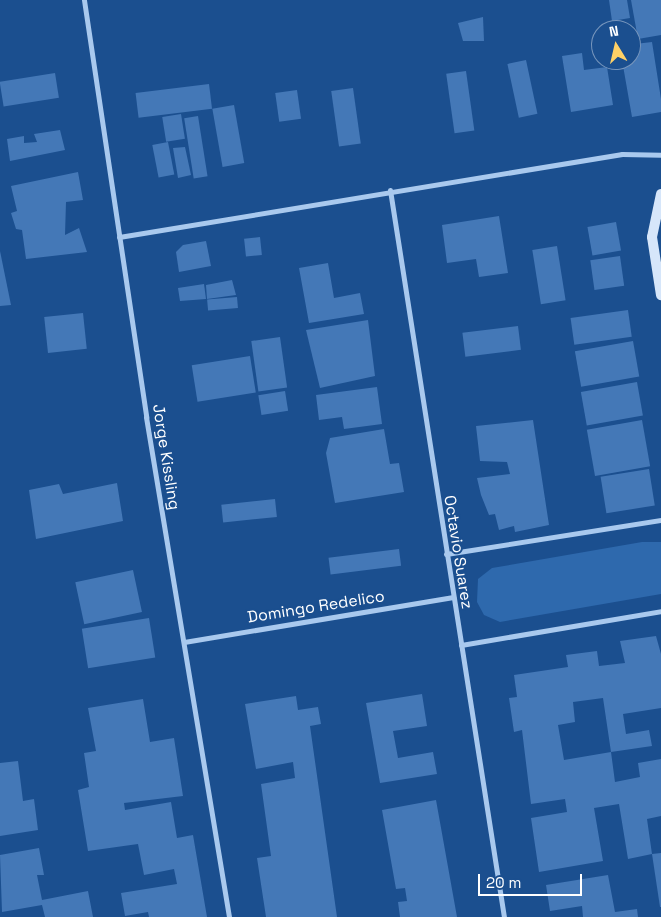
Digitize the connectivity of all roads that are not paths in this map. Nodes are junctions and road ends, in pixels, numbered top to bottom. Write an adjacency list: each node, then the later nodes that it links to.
1 (84, 0): 5 (street, Jorge Kissling)
2 (661, 155): 3 (street)
3 (390, 190): 5 (street); 8 (street, Octavio Suarez)
4 (661, 194): 6 (main road)
5 (119, 237): 11 (street, Jorge Kissling)
6 (661, 295)
7 (661, 520): 8 (street)
8 (446, 554): 9 (street, Octavio Suarez)
9 (452, 597): 11 (street, Domingo Redelico); 12 (street, Octavio Suarez)
10 (661, 611): 12 (street)
11 (184, 642): 13 (street, Jorge Kissling)
12 (461, 645): 14 (street, Octavio Suarez)
13 (229, 917)
14 (504, 917)

